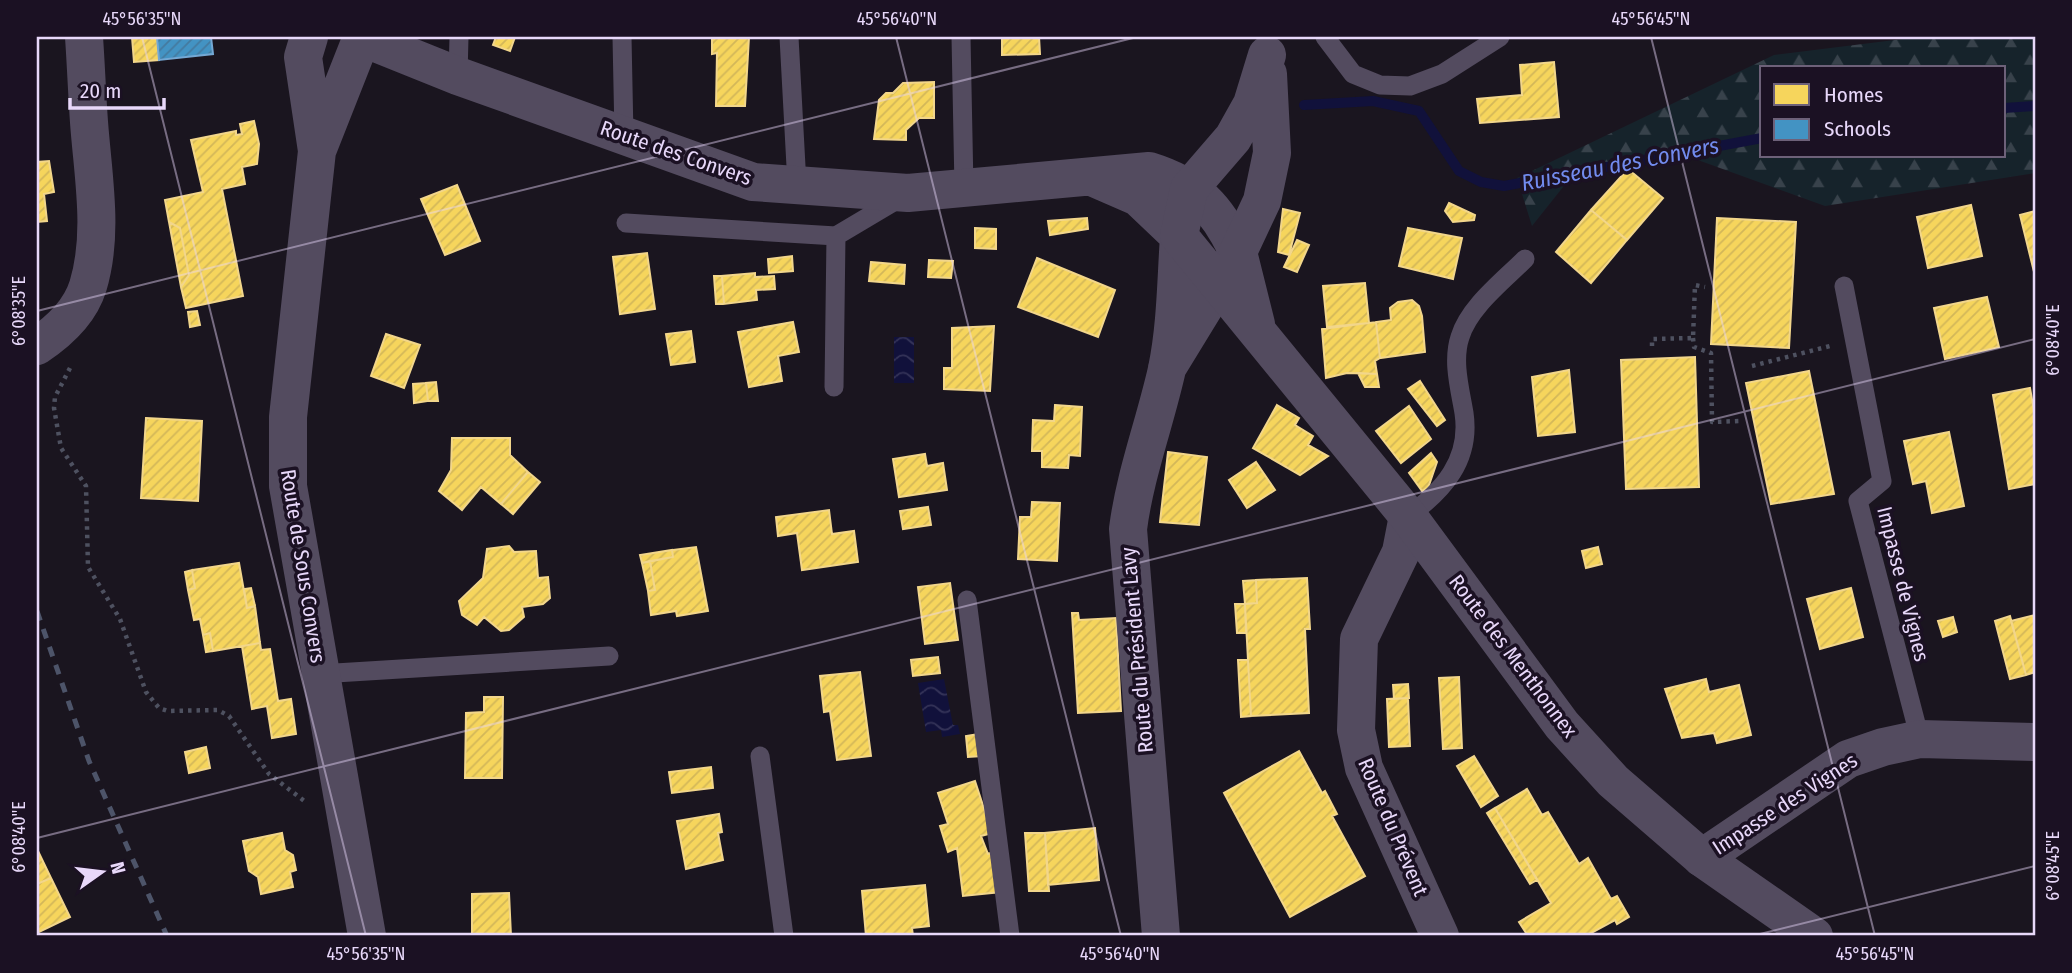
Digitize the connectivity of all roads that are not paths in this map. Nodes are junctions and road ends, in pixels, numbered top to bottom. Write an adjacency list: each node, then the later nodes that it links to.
1 (84, 37): 27 (street)
2 (309, 37): 13 (street, Route de Sous Convers)
3 (361, 37): 11 (street, Route des Convers); 13 (street, Route de Sous Convers)
4 (459, 37): 11 (lane)
5 (622, 37): 12 (lane)
6 (789, 37): 15 (lane)
7 (961, 37): 16 (lane)
8 (1325, 37): 9 (lane)
9 (1500, 37)
10 (1267, 46): 17 (street, Route du Président Lavy); 22 (street, Route du Président Lavy)
11 (458, 76): 12 (street, Route des Convers)
12 (624, 136): 15 (street, Route des Convers)
13 (317, 151): 33 (street, Route de Sous Convers)
14 (1090, 176): 16 (street, Route des Convers); 17 (street, Route des Convers); 21 (street, Route des Convers)
15 (797, 185): 18 (street, Route des Convers)
16 (964, 188): 18 (street, Route des Convers)
17 (1189, 189): 21 (street, Route du Président Lavy); 22 (street, Route des Convers)
18 (908, 192): 20 (lane)
19 (626, 223): 20 (lane)
20 (836, 236): 29 (lane)
21 (1179, 236): 25 (street, Route des Menthonnex); 28 (street, Route du Président Lavy)
22 (1238, 252): 25 (street, Route du Président Lavy); 26 (street, Route des Menthonnex)
23 (1525, 259): 30 (lane)
24 (1844, 286): 34 (lane, Impasse de Vignes)
25 (1219, 287): 26 (street, Route des Menthonnex); 28 (street, Route du Président Lavy)
26 (1258, 329): 30 (street, Route des Menthonnex)
27 (51, 335)
28 (1167, 368): 41 (street, Route du Président Lavy)
29 (834, 387)
30 (1408, 516): 37 (street, Route des Menthonnex); 42 (street, Route du Prévent)
31 (967, 600): 40 (lane)
32 (609, 656): 33 (lane)
33 (319, 674): 38 (street, Route de Sous Convers)
34 (1920, 739): 35 (street, Impasse des Vignes); 37 (street, Impasse des Vignes)
35 (2035, 742)
36 (760, 756): 39 (lane)
37 (1702, 858): 43 (street, Route des Menthonnex)
38 (367, 936)
39 (784, 936)
40 (1010, 936)
41 (1161, 936)
42 (1440, 936)
43 (1814, 936)

